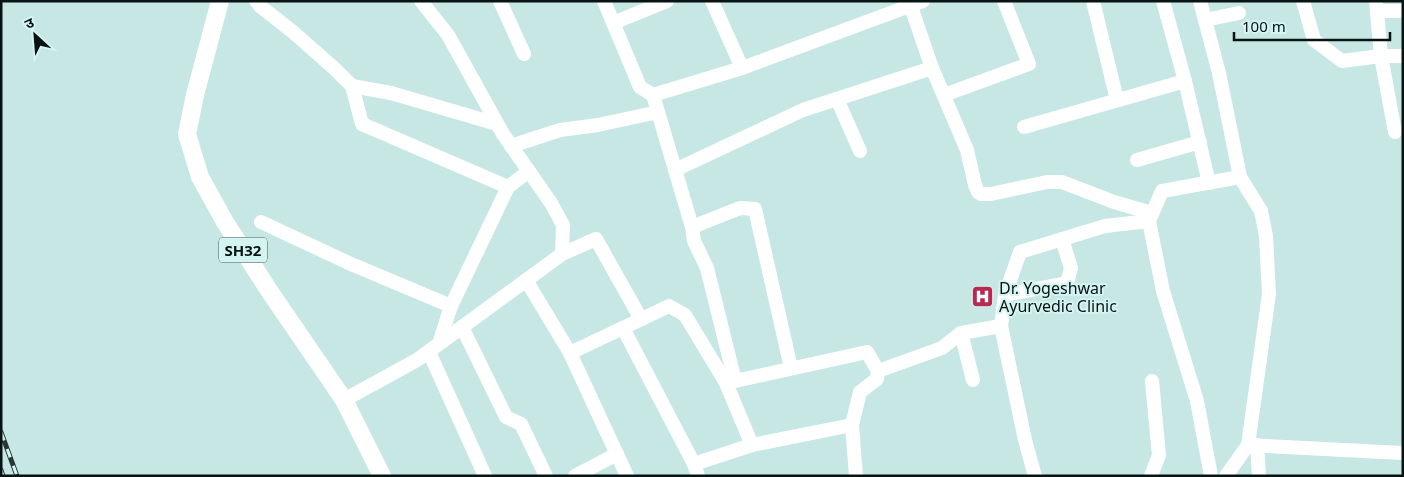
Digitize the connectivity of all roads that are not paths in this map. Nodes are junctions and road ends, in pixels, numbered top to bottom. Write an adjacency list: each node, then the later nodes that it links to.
1 (220, 1): 63 (main road, SH32)
2 (256, 1): 25 (street)
3 (421, 1): 31 (street)
4 (500, 1): 19 (street)
5 (604, 1): 18 (street)
6 (667, 1): 18 (street)
7 (712, 1): 22 (street)
8 (1004, 1): 27 (street)
9 (1093, 1): 29 (street)
10 (1163, 1): 24 (street)
11 (1200, 1): 17 (street)
12 (1303, 1): 20 (street)
13 (914, 3): 22 (street); 23 (street)
14 (1376, 6): 15 (street); 20 (street)
15 (1403, 11)
16 (1239, 13): 17 (street)
17 (1205, 20): 40 (street)
18 (613, 23): 26 (street)
19 (524, 54)
20 (1381, 56): 21 (street); 33 (street)
21 (1403, 56)
22 (742, 68): 26 (street)
23 (932, 68): 27 (street); 28 (street)
24 (1185, 81): 29 (street); 34 (street)
25 (352, 86): 31 (street); 42 (street)
26 (653, 95): 30 (street)
27 (944, 95): 43 (street)
28 (837, 98): 36 (street); 38 (street)
29 (1117, 100): 32 (street)
30 (658, 112): 35 (street); 38 (street)
31 (497, 124): 35 (street)
32 (1024, 127)
33 (1395, 132)
34 (1200, 142): 37 (street); 41 (street)
35 (511, 146): 39 (street)
36 (860, 151)
37 (1137, 160)
38 (675, 170): 45 (street)
39 (529, 172): 42 (street); 47 (street)
40 (1240, 177): 41 (street); 66 (street)
41 (1209, 183): 43 (street)
42 (508, 187): 50 (street)
43 (1150, 217): 46 (street); 78 (street)
44 (261, 222): 50 (street)
45 (692, 227): 58 (street); 62 (street)
46 (1062, 239): 49 (street); 49 (street)
47 (562, 254): 48 (street); 51 (street)
48 (526, 280): 53 (street); 57 (street)
49 (1005, 295): 52 (street)
50 (451, 306): 56 (street)
51 (641, 319): 54 (street); 62 (street)
52 (1001, 326): 55 (street); 76 (street)
53 (462, 327): 56 (street); 72 (street)
54 (623, 328): 57 (street); 69 (street)
55 (961, 333): 59 (street); 60 (street)
56 (434, 348): 63 (street); 71 (street)
57 (570, 353): 68 (street)
58 (791, 368): 59 (street); 62 (street)
59 (878, 371): 64 (street)
60 (973, 380)
61 (1152, 381): 77 (street)
62 (730, 382): 65 (street)
63 (344, 400): 70 (main road, SH32)
64 (852, 425): 65 (street); 75 (street)
65 (752, 445): 69 (street)
66 (1253, 445): 67 (street); 79 (street); 80 (street)
67 (1403, 453)
68 (617, 454): 73 (street); 74 (street)
69 (696, 470)
70 (382, 476)
71 (485, 476)
72 (546, 476)
73 (575, 476)
74 (627, 476)
75 (856, 476)
76 (1034, 476)
77 (1151, 476)
78 (1210, 476)
79 (1226, 476)
80 (1259, 476)

